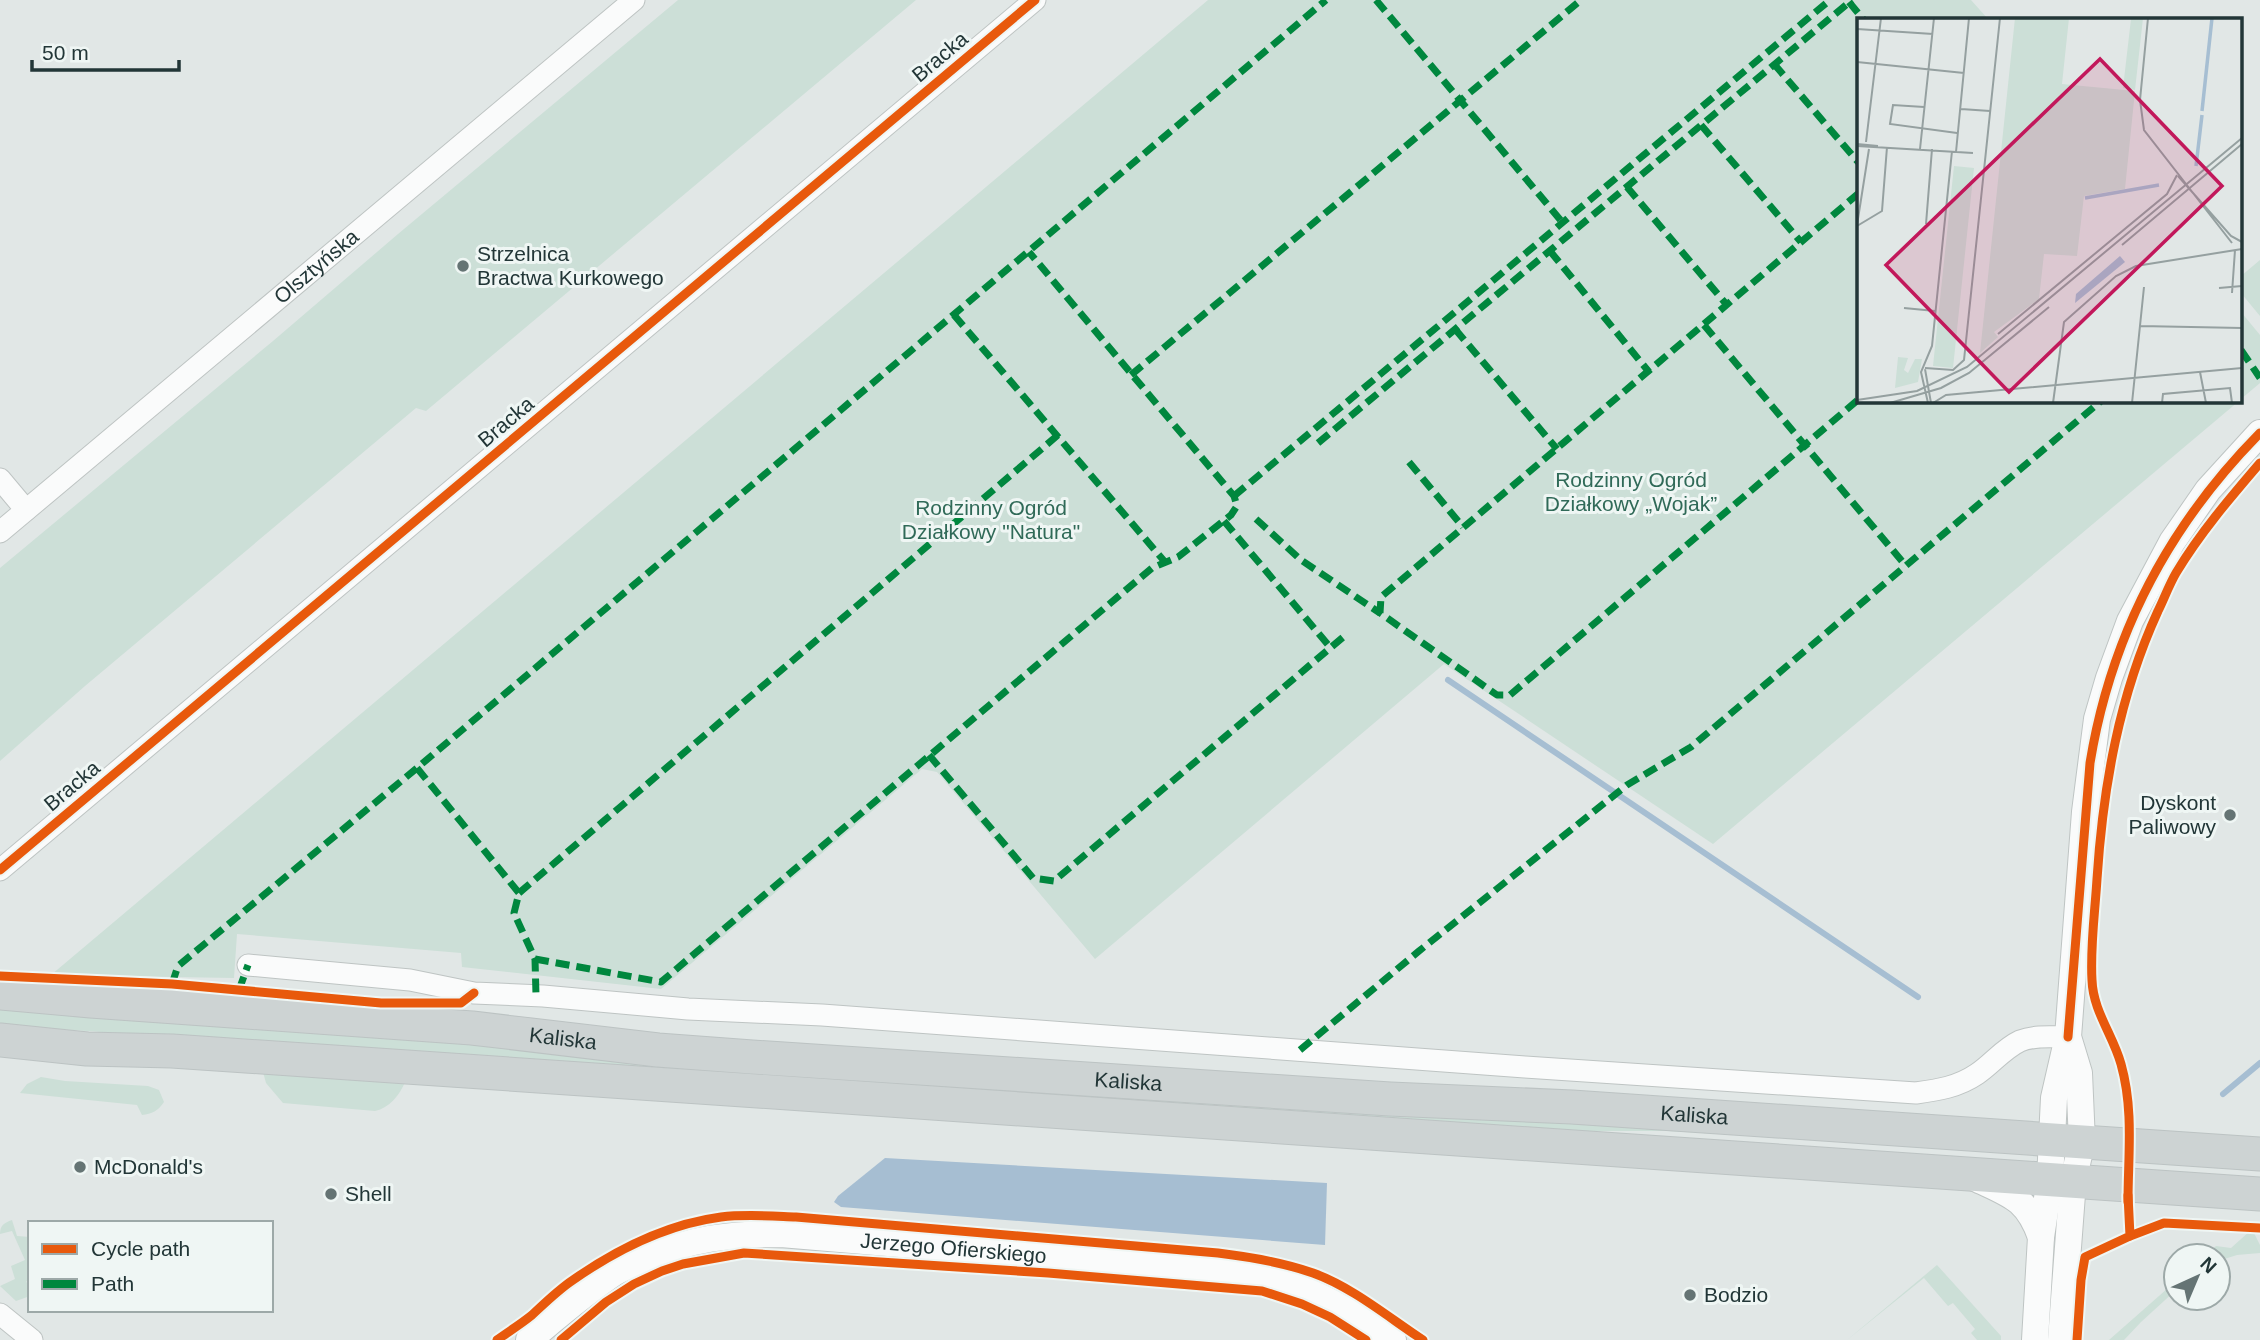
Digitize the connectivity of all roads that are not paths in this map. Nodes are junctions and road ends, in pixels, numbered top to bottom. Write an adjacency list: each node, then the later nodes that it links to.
1 (634, 0): 5 (street, Olsztyńska)
2 (1035, 0): 7 (street, Bracka)
3 (2260, 433): 10 (street)
4 (0, 479): 5 (street)
5 (26, 510): 6 (street, Olsztyńska)
6 (0, 532)
7 (0, 870)
8 (248, 965): 10 (street, Kaliska)
9 (0, 993): 12 (main road, Kaliska)
10 (2068, 1037): 12 (street)
11 (0, 1040): 14 (main road, Kaliska)
12 (2066, 1140): 13 (main road, Kaliska); 15 (street)
13 (2260, 1154)
14 (1965, 1174): 15 (main road, Kaliska); 17 (street)
15 (2062, 1180): 16 (main road, Kaliska); 17 (street); 23 (street)
16 (2260, 1194)
17 (2041, 1237): 22 (street)
18 (0, 1314): 19 (street)
19 (32, 1340)
20 (529, 1340): 21 (street, Jerzego Ofierskiego)
21 (1393, 1340)
22 (2035, 1340)
23 (2061, 1340)

